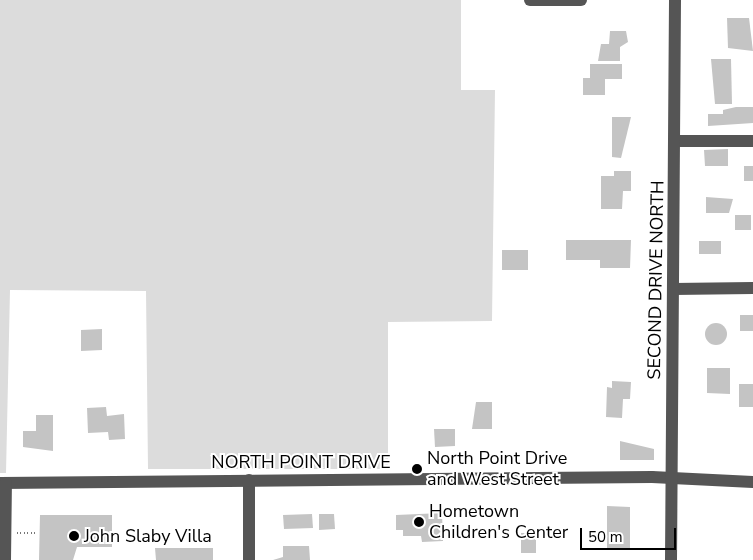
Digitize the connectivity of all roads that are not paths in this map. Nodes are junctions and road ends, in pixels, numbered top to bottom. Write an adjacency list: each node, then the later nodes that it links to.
1 (530, 0): 2 (street)
2 (580, 0)
3 (675, 0): 4 (street, SECOND DRIVE NORTH)
4 (675, 141): 5 (street); 7 (street, SECOND DRIVE NORTH)
5 (753, 141)
6 (753, 288): 7 (street)
7 (674, 289): 8 (street, SECOND DRIVE NORTH)
8 (672, 479): 9 (street, NORTH POINT DRIVE); 10 (street, NORTH POINT DRIVE); 14 (street, SECOND DRIVE NORTH)
9 (248, 480): 11 (street, NORTH POINT DRIVE); 13 (street)
10 (753, 482)
11 (3, 483): 12 (street)
12 (6, 560)
13 (249, 560)
14 (671, 560)

